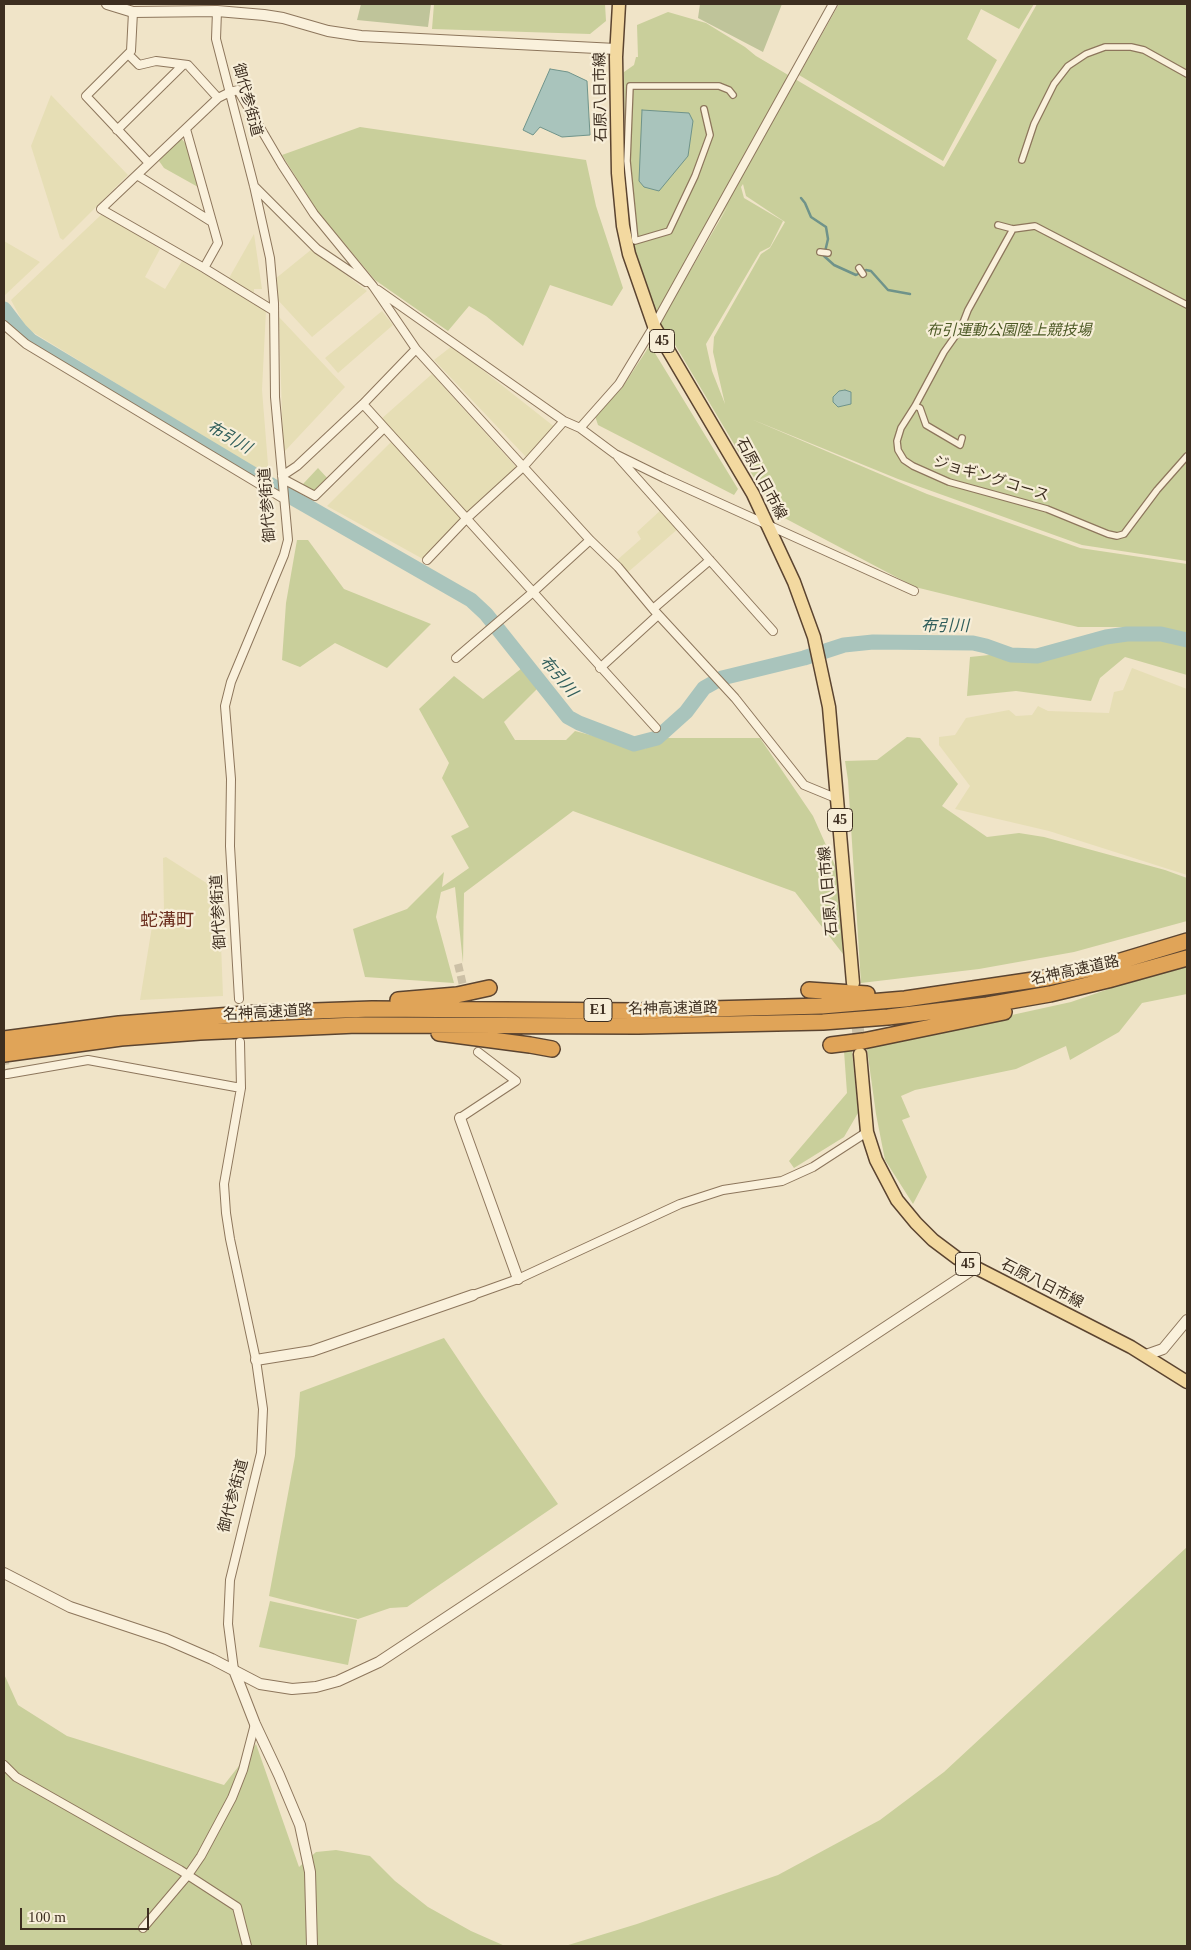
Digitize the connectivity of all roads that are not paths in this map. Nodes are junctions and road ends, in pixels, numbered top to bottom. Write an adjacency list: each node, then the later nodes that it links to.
1 (107, 4): 5 (street)
2 (618, 4): 6 (main road, 石原八日市線 / 45)
3 (833, 4): 30 (street)
4 (218, 7): 5 (street); 6 (street); 10 (street, 御代参街道)
5 (133, 12): 7 (street)
6 (616, 49): 30 (main road, 石原八日市線 / 45)
7 (128, 54): 8 (street); 15 (street)
8 (183, 65): 12 (street); 15 (street)
9 (1187, 74): 16 (street)
10 (230, 92): 12 (street); 19 (street, 御代参街道); 26 (street)
11 (733, 95): 13 (street)
12 (218, 98): 14 (street)
13 (704, 109)
14 (186, 129): 17 (street); 20 (street)
15 (117, 130): 17 (street)
16 (1022, 160)
17 (149, 163): 18 (street)
18 (137, 175): 20 (street); 25 (street)
19 (254, 186): 26 (street); 28 (street, 御代参街道)
20 (212, 222): 25 (street)
21 (998, 224): 22 (street)
22 (1013, 229): 27 (street); 33 (street, ジョギングコース)
23 (820, 252): 24 (street)
24 (828, 253)
25 (204, 268): 28 (street)
26 (373, 286): 31 (street); 34 (street)
27 (1187, 305)
28 (274, 312): 41 (street, 御代参街道)
29 (4, 325): 42 (street)
30 (654, 326): 36 (street); 44 (main road, 石原八日市線 / 45)
31 (416, 349): 32 (street); 40 (street)
32 (362, 404): 35 (street); 41 (street)
33 (915, 406): 37 (street); 39 (street, ジョギングコース)
34 (564, 421): 36 (street); 40 (street)
35 (384, 428): 41 (street); 43 (street)
36 (580, 428): 38 (street)
37 (962, 438)
38 (615, 454): 44 (street); 47 (street)
39 (1187, 456)
40 (524, 466): 43 (street); 45 (street)
41 (282, 479): 42 (street, 御代参街道)
42 (284, 496): 61 (street, 御代参街道)
43 (466, 519): 46 (street); 49 (street)
44 (767, 524): 48 (street); 55 (main road, 石原八日市線 / 45)
45 (590, 540): 49 (street); 50 (street)
46 (427, 560)
47 (710, 560): 50 (street); 51 (street)
48 (914, 591)
49 (532, 593): 52 (street); 53 (street)
50 (656, 612): 53 (street); 55 (street)
51 (773, 631)
52 (456, 658)
53 (600, 668): 54 (street)
54 (656, 728)
55 (838, 799): 58 (main road, 石原八日市線 / 45)
56 (1187, 941): 62 (highway, 名神高速道路 / E1)
57 (1187, 958): 64 (highway, 名神高速道路 / E1); 67 (highway)
58 (853, 983)
59 (489, 988): 63 (highway)
60 (809, 990): 62 (highway)
61 (239, 999)
62 (905, 999): 63 (highway, 名神高速道路 / E1)
63 (257, 1013): 65 (highway, 名神高速道路 / E1)
64 (357, 1025): 68 (highway); 70 (highway, 名神高速道路 / E1)
65 (4, 1039)
66 (240, 1042): 73 (street, 御代参街道)
67 (831, 1045)
68 (552, 1050)
69 (478, 1052): 74 (street)
70 (4, 1054)
71 (860, 1054): 75 (main road, 石原八日市線 / 45)
72 (7, 1074): 73 (street)
73 (240, 1088): 81 (street, 御代参街道)
74 (460, 1118): 77 (street)
75 (867, 1132): 76 (main road, 石原八日市線 / 45); 77 (street)
76 (976, 1268): 80 (main road, 石原八日市線 / 45); 84 (street)
77 (518, 1279): 78 (street)
78 (473, 1295): 81 (street)
79 (1187, 1320): 80 (street)
80 (1146, 1356): 82 (main road, 石原八日市線 / 45)
81 (256, 1360): 84 (street, 御代参街道)
82 (1187, 1382)
83 (4, 1573): 84 (street)
84 (234, 1670): 85 (street, 御代参街道)
85 (255, 1724): 87 (street); 90 (street, 御代参街道)
86 (4, 1765): 87 (street)
87 (188, 1875): 88 (street); 89 (street)
88 (143, 1928)
89 (246, 1946)
90 (312, 1946)

